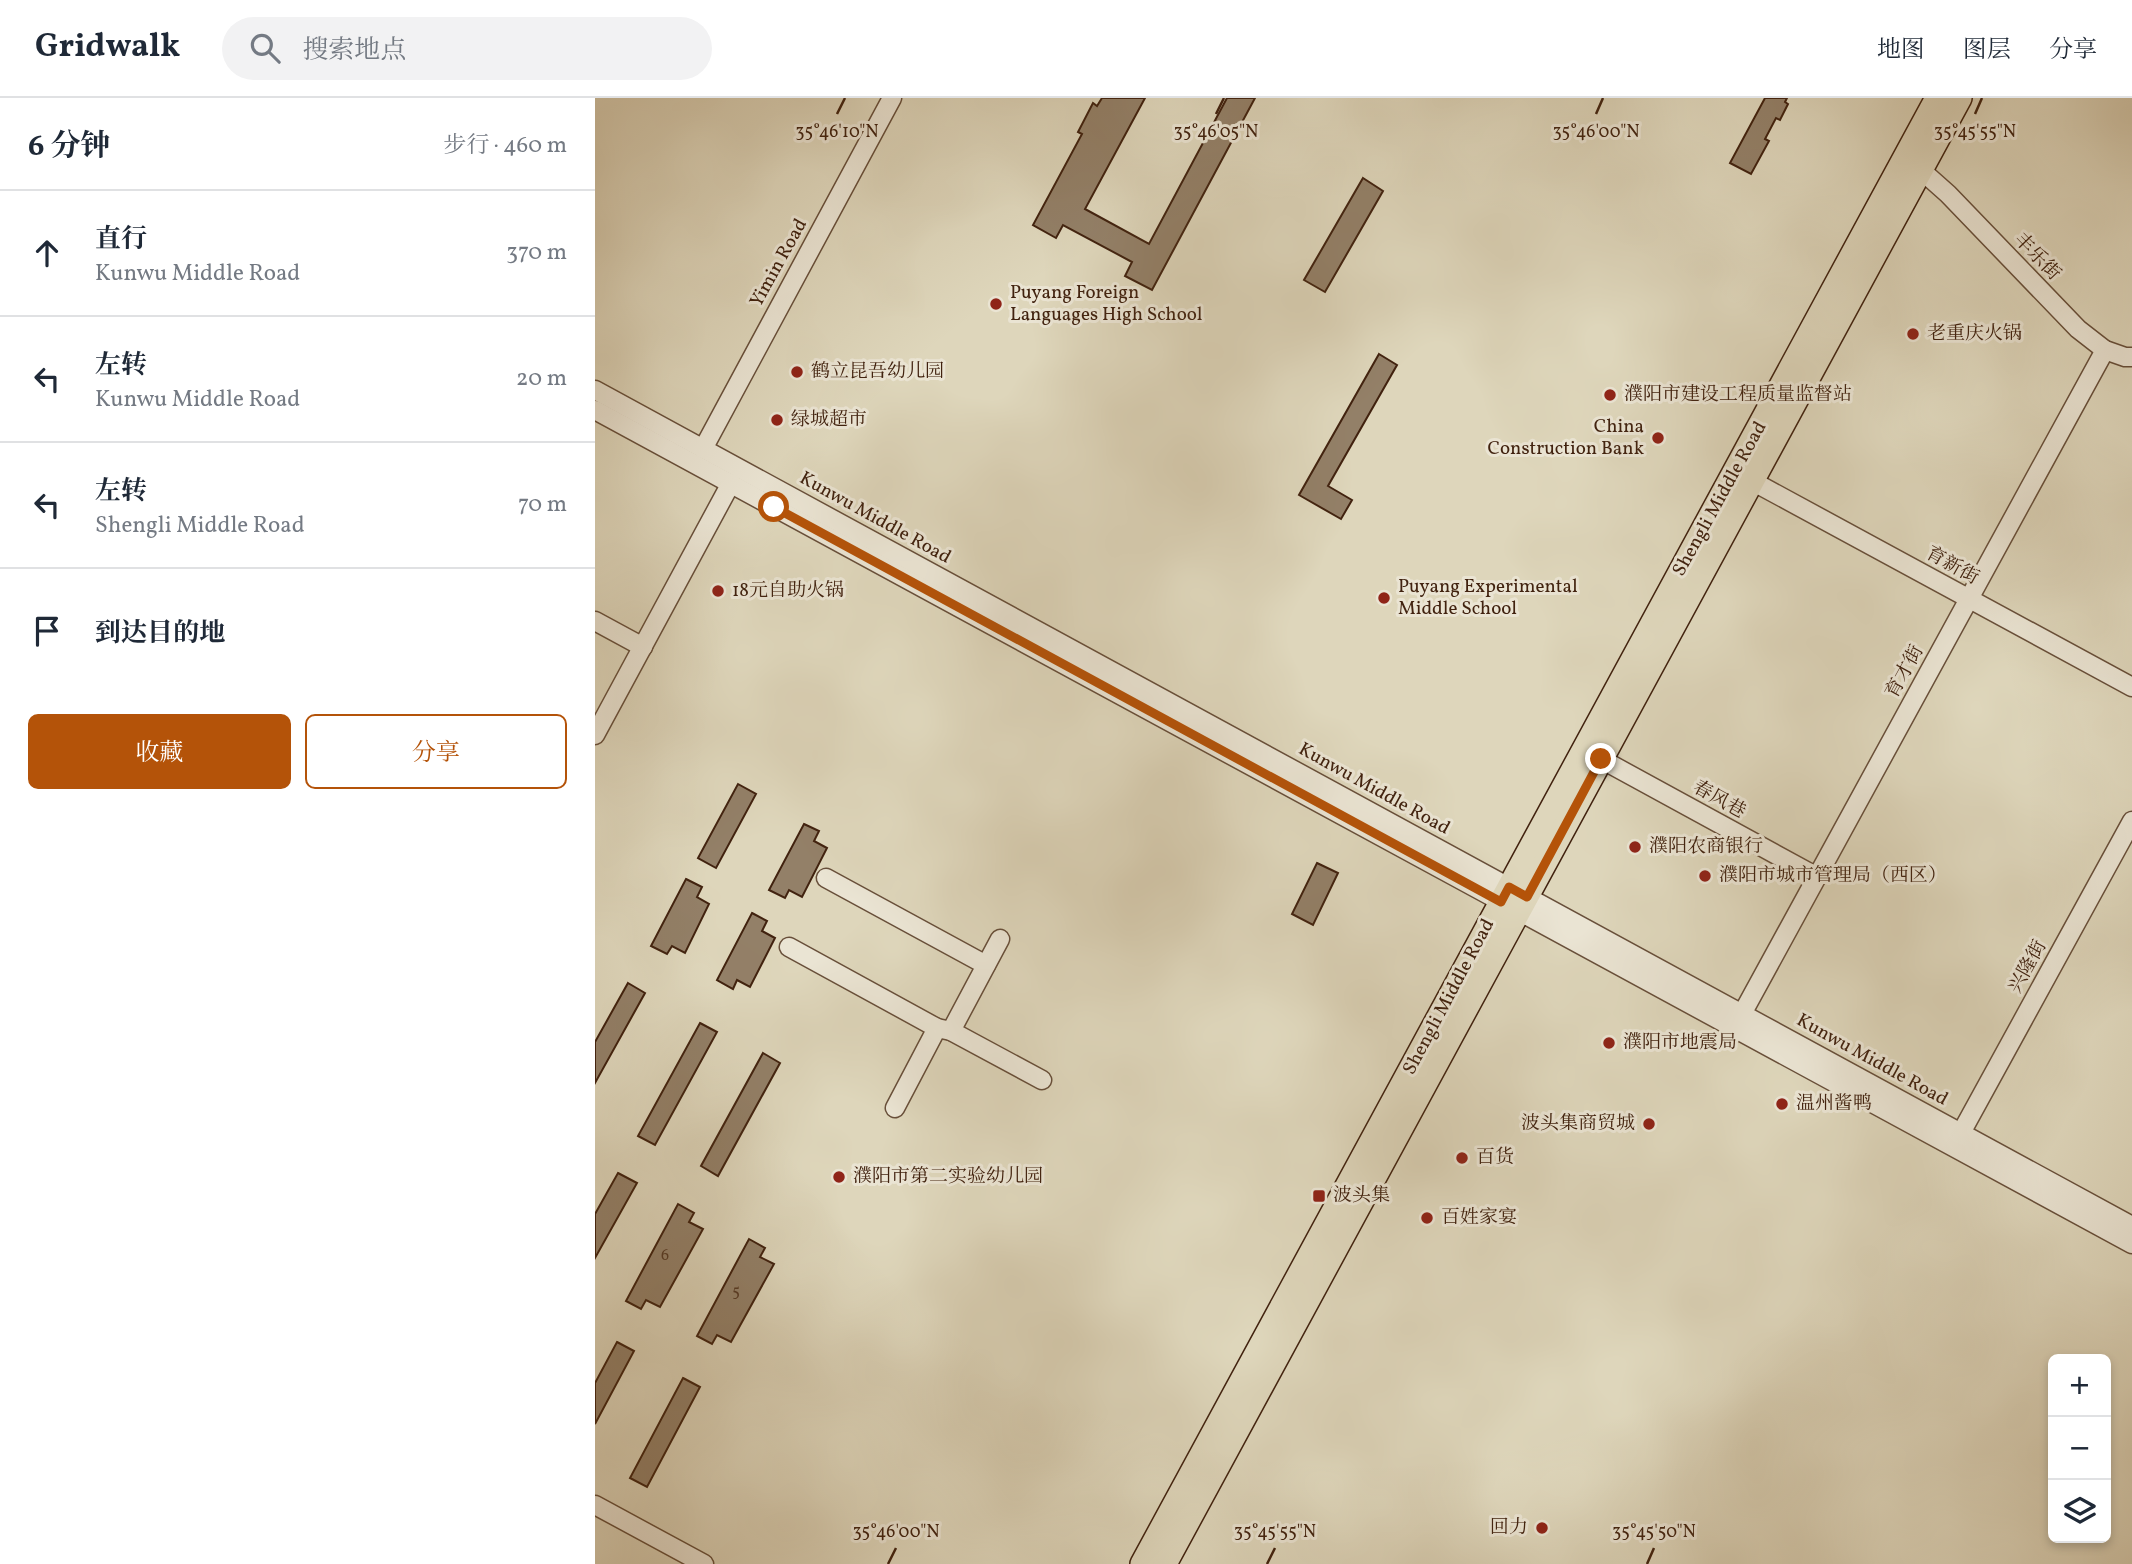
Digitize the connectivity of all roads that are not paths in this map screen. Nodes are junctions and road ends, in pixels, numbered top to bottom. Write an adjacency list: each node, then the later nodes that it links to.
1 (892, 98): 9 (street, Yimin Road)
2 (1937, 98): 21 (main road, Shengli Middle Road)
3 (1960, 98): 4 (main road, Shengli Middle Road)
4 (1921, 170): 5 (street, 丰乐街); 10 (main road, Shengli Middle Road)
5 (2105, 350): 6 (street, 丰乐街); 12 (street, 育才街)
6 (2132, 357)
7 (595, 390): 9 (street, Kunwu Middle Road)
8 (595, 410): 11 (street, Kunwu Middle Road)
9 (703, 449): 21 (street, Kunwu Middle Road)
10 (1752, 481): 12 (street, 育新街); 17 (main road, Shengli Middle Road)
11 (731, 484): 14 (street); 21 (street, Kunwu Middle Road)
12 (1969, 599): 15 (street, 育新街); 19 (street, 育才街)
13 (595, 621): 14 (street)
14 (643, 647): 16 (street)
15 (2132, 687)
16 (595, 735)
17 (1601, 759): 19 (street, 春风巷); 21 (main road, Shengli Middle Road)
18 (2132, 821): 29 (street, 兴隆街)
19 (1817, 877): 25 (street, 育才街)
20 (826, 878): 24 (street)
21 (1514, 899): 25 (street, Kunwu Middle Road); 31 (street, Kunwu Middle Road); 34 (main road, Shengli Middle Road); 35 (main road, Shengli Middle Road)
22 (1000, 939): 24 (street)
23 (789, 947): 26 (street)
24 (986, 965): 26 (street)
25 (1742, 1014): 29 (street, Kunwu Middle Road)
26 (944, 1030): 27 (street); 28 (street)
27 (1042, 1080)
28 (895, 1108)
29 (1961, 1133): 30 (street, Kunwu Middle Road)
30 (2132, 1226)
31 (2132, 1244)
32 (595, 1506): 33 (street)
33 (704, 1564)
34 (1142, 1564)
35 (1165, 1564)

